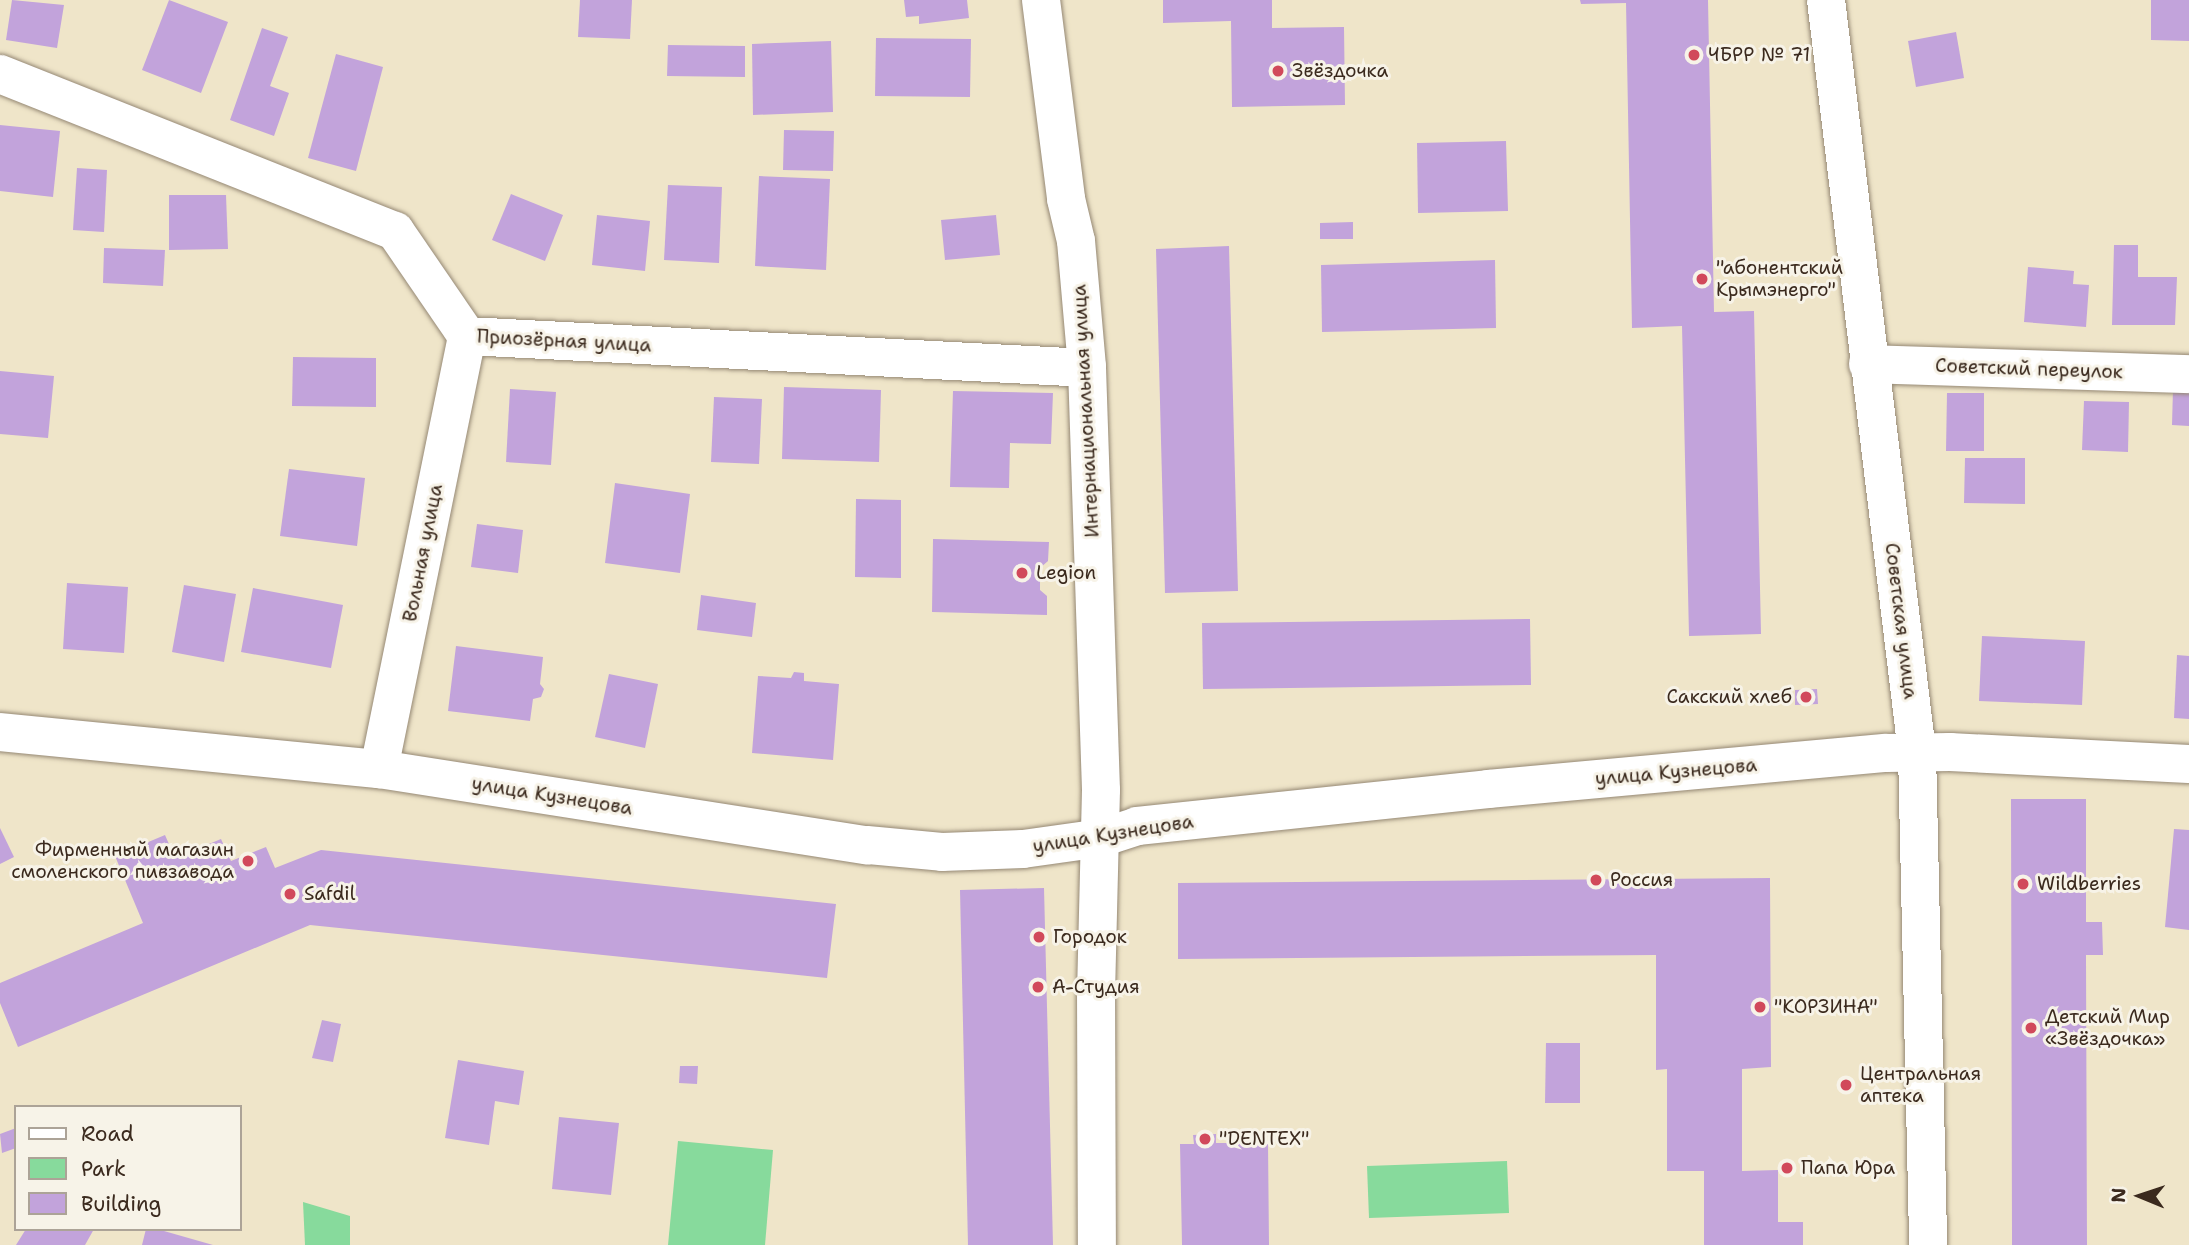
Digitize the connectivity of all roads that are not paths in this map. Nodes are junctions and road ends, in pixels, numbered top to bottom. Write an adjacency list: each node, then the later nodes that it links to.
1 (1041, 0): 6 (street, Интернациональная улица)
2 (1826, 0): 5 (street, Советская улица)
3 (0, 74): 4 (street, Приозёрная улица)
4 (467, 336): 6 (street, Приозёрная улица); 11 (street, Вольная улица)
5 (1868, 364): 7 (street, Советский переулок); 9 (street, Советская улица)
6 (1087, 368): 12 (street, Интернациональная улица)
7 (2189, 374)
8 (0, 732): 11 (street, улица Кузнецова)
9 (1917, 752): 10 (street, улица Кузнецова); 12 (street, улица Кузнецова); 14 (street, Советская улица)
10 (2189, 764)
11 (379, 769): 12 (street, улица Кузнецова)
12 (1101, 838): 13 (street, Интернациональная улица)
13 (1097, 1245)
14 (1928, 1245)

